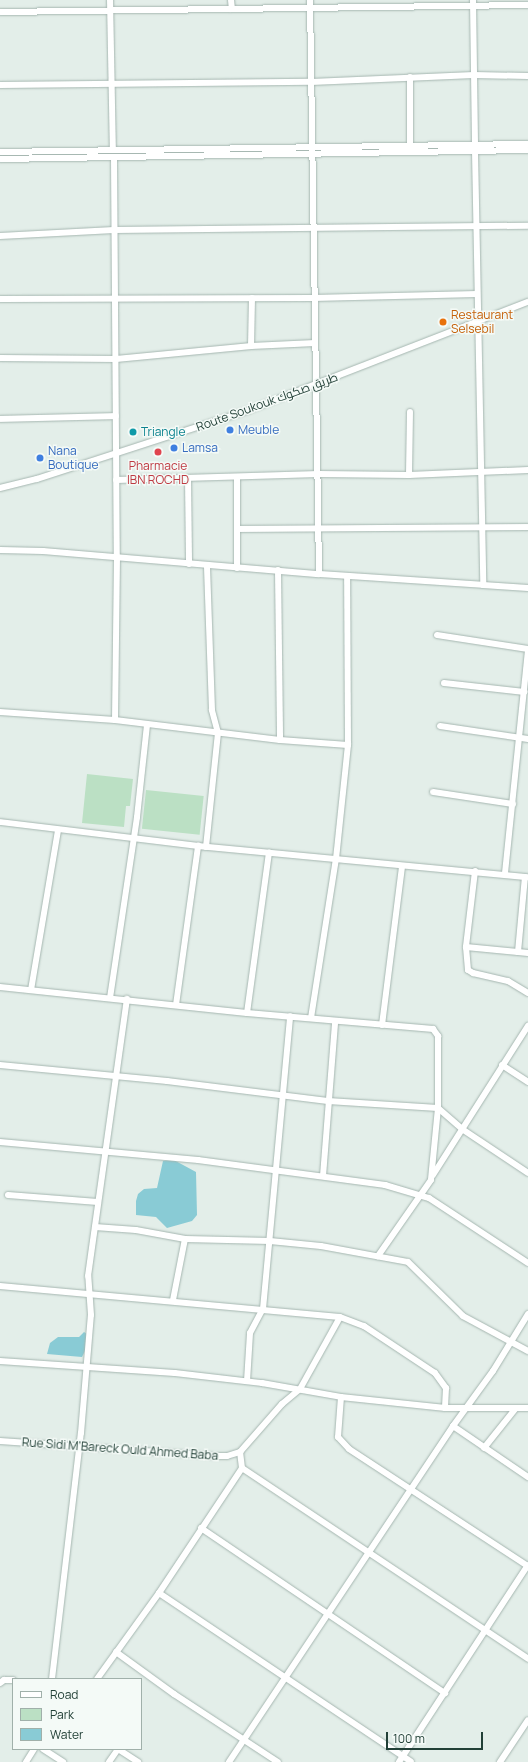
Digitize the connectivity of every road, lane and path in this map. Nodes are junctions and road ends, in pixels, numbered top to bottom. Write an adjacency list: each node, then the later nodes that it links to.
1 (110, 0): 9 (street)
2 (231, 0): 8 (street)
3 (310, 0): 7 (street)
4 (386, 3): 5 (street); 7 (street)
5 (473, 3): 6 (street); 11 (street)
6 (528, 6)
7 (310, 8): 8 (street); 14 (street)
8 (232, 9): 9 (street)
9 (110, 11): 10 (street); 15 (street)
10 (0, 12)
11 (474, 74): 12 (street); 13 (street); 19 (street)
12 (528, 76)
13 (410, 77): 14 (street); 18 (street)
14 (311, 82): 15 (street); 21 (street)
15 (112, 83): 16 (street); 23 (street)
16 (0, 85)
17 (528, 144): 19 (street)
18 (410, 145): 19 (street); 21 (street)
19 (475, 148): 20 (street); 21 (street); 25 (street)
20 (528, 150)
21 (312, 151): 23 (street); 27 (street)
22 (0, 152): 23 (street)
23 (114, 154): 24 (street); 28 (street)
24 (0, 159)
25 (476, 226): 26 (street); 27 (street); 30 (street)
26 (528, 226)
27 (312, 227): 28 (street); 32 (street)
28 (114, 230): 29 (street); 34 (street)
29 (0, 236)
30 (476, 294): 32 (street); 36 (street)
31 (252, 298): 32 (street); 34 (street); 38 (street)
32 (313, 298): 37 (street)
33 (0, 299): 34 (street)
34 (116, 299): 40 (street)
35 (528, 302): 36 (street, Route Soukouk طريق صكوك)
36 (479, 320): 41 (street, Route Soukouk طريق صكوك); 47 (street)
37 (314, 343): 38 (street); 41 (street)
38 (252, 346): 40 (street)
39 (0, 358): 40 (street)
40 (116, 359): 43 (street)
41 (316, 386): 45 (street, Route Soukouk طريق صكوك); 48 (street)
42 (410, 412): 49 (street)
43 (116, 416): 44 (street); 45 (street)
44 (0, 419)
45 (116, 452): 52 (street); 53 (street, Route Soukouk طريق صكوك)
46 (528, 470): 47 (street)
47 (481, 472): 49 (street); 56 (street)
48 (319, 474): 49 (street); 50 (street); 55 (street)
49 (409, 475)
50 (237, 477): 51 (street); 57 (street)
51 (188, 478): 52 (street); 60 (street)
52 (116, 480): 59 (street)
53 (0, 488)
54 (528, 527): 56 (street)
55 (319, 528): 56 (street); 57 (street); 64 (street)
56 (483, 528): 66 (street)
57 (237, 529): 62 (street)
58 (0, 550): 59 (street)
59 (117, 557): 60 (street); 74 (street)
60 (188, 564): 61 (street)
61 (207, 566): 62 (street); 77 (street)
62 (236, 568): 63 (street)
63 (278, 570): 64 (street); 80 (street)
64 (319, 574): 65 (street)
65 (347, 576): 66 (street); 81 (street)
66 (483, 585): 67 (street)
67 (528, 588)
68 (437, 635): 69 (street)
69 (528, 649)
70 (528, 652): 72 (street)
71 (444, 683): 72 (street)
72 (524, 692): 78 (street)
73 (0, 712): 74 (street)
74 (115, 720): 75 (street)
75 (147, 725): 77 (street); 86 (street)
76 (440, 726): 78 (street)
77 (218, 733): 80 (street); 88 (street)
78 (520, 738): 79 (street); 83 (street)
79 (528, 739)
80 (280, 740): 81 (street)
81 (348, 745): 90 (street)
82 (432, 792): 83 (street)
83 (513, 804): 93 (street)
84 (0, 822): 85 (street)
85 (58, 830): 86 (street); 99 (street)
86 (133, 839): 87 (street); 101 (street)
87 (198, 846): 88 (street); 103 (street)
88 (206, 847): 89 (street)
89 (269, 853): 90 (street); 104 (street)
90 (336, 859): 91 (street); 106 (street)
91 (402, 866): 92 (street); 108 (street)
92 (475, 871): 93 (street); 95 (street)
93 (505, 873): 94 (street)
94 (527, 877): 96 (street)
95 (466, 947): 96 (street); 100 (street)
96 (518, 952): 97 (street)
97 (528, 954)
98 (0, 987): 99 (street)
99 (31, 990): 101 (street)
100 (528, 993)
101 (110, 998): 102 (street)
102 (127, 999): 103 (street); 112 (street)
103 (176, 1006): 104 (street)
104 (247, 1014): 105 (street)
105 (290, 1016): 106 (street); 114 (street)
106 (311, 1018): 107 (street)
107 (335, 1022): 108 (street); 115 (street)
108 (382, 1024): 116 (street)
109 (528, 1026): 111 (street)
110 (0, 1064): 112 (street)
111 (502, 1065): 113 (street); 117 (street)
112 (116, 1076): 114 (street); 119 (street)
113 (528, 1082)
114 (282, 1095): 115 (street); 120 (street)
115 (328, 1100): 116 (street); 122 (street)
116 (438, 1108): 117 (street); 123 (street)
117 (462, 1129): 121 (street); 123 (street)
118 (0, 1142): 119 (street)
119 (106, 1150): 120 (street); 126 (street)
120 (276, 1170): 122 (street); 129 (street)
121 (528, 1173)
122 (323, 1176): 124 (street)
123 (432, 1176): 124 (street)
124 (422, 1194): 130 (street); 131 (street)
125 (8, 1195): 126 (street)
126 (98, 1202): 127 (street)
127 (95, 1227): 128 (street); 133 (street)
128 (185, 1239): 129 (street); 134 (street)
129 (270, 1241): 130 (street); 135 (street)
130 (378, 1256): 138 (street)
131 (528, 1263)
132 (0, 1286): 133 (street)
133 (90, 1294): 134 (street); 141 (street)
134 (174, 1300): 135 (street)
135 (263, 1309): 137 (street); 142 (street)
136 (528, 1314): 138 (street)
137 (340, 1317): 143 (street); 145 (street)
138 (511, 1342): 139 (street); 146 (street)
139 (528, 1351)
140 (0, 1361): 141 (street)
141 (86, 1366): 142 (street); 151 (street)
142 (247, 1381): 143 (street)
143 (300, 1389): 144 (street); 153 (street)
144 (341, 1397): 145 (street); 156 (street)
145 (445, 1408): 146 (street)
146 (467, 1408): 147 (street); 149 (street)
147 (516, 1408): 148 (street); 152 (street)
148 (528, 1408)
149 (453, 1426): 152 (street); 156 (street)
150 (0, 1441): 151 (street, Rue Sidi M'Bareck Ould Ahmed Baba)
151 (78, 1447): 153 (street, Rue Sidi M'Bareck Ould Ahmed Baba); 165 (street)
152 (484, 1448): 155 (street)
153 (240, 1452): 154 (street)
154 (242, 1468): 157 (street); 158 (street)
155 (528, 1477)
156 (411, 1491): 158 (street); 159 (street)
157 (201, 1528): 160 (street); 161 (street)
158 (370, 1553): 161 (street); 162 (street)
159 (528, 1566): 162 (street)
160 (159, 1593): 163 (street); 167 (street)
161 (328, 1614): 167 (street); 170 (street)
162 (485, 1630): 164 (street); 170 (street)
163 (116, 1652): 166 (street); 172 (street)
164 (528, 1659)
165 (52, 1678)
166 (98, 1678)
167 (285, 1678): 172 (street); 177 (street)
168 (12, 1680): 169 (street)
169 (0, 1683)
170 (445, 1693): 177 (street)
171 (528, 1720): 185 (street)
172 (244, 1739): 182 (street); 183 (street)
173 (33, 1750): 178 (street)
174 (45, 1750): 179 (street)
175 (117, 1750): 180 (street)
176 (120, 1750): 181 (street)
177 (401, 1759): 184 (street)
178 (26, 1762)
179 (63, 1762)
180 (109, 1762)
181 (138, 1762)
182 (229, 1762)
183 (278, 1762)
184 (411, 1762)
185 (500, 1762)

